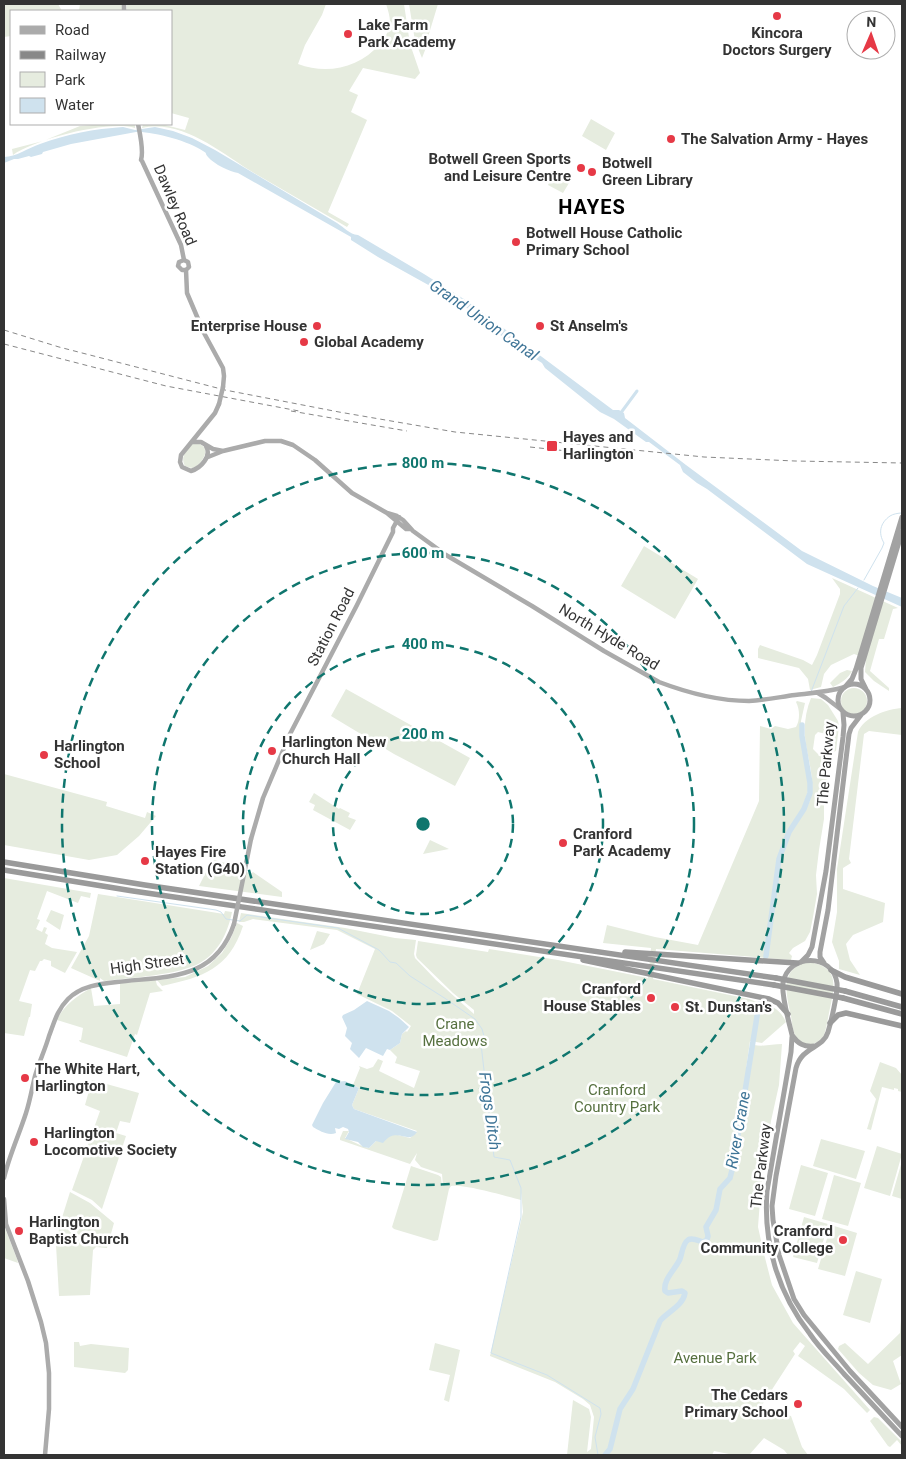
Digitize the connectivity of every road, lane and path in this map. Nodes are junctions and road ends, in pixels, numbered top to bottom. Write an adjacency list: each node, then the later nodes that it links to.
1 (138, 125): 2 (main road, Dawley Road)
2 (184, 260): 3 (main road, Dawley Road); 3 (main road, Dawley Road)
3 (186, 270): 4 (main road, Dawley Road, bridge)
4 (200, 430): 5 (main road, Dawley Road); 6 (main road)
5 (192, 442): 6 (main road); 8 (main road, Dawley Road)
6 (205, 445): 7 (main road, North Hyde Road); 8 (main road)
7 (223, 451): 8 (main road, North Hyde Road); 10 (main road, North Hyde Road)
8 (208, 457)
9 (902, 517): 12 (highway)
10 (400, 521): 15 (main road, North Hyde Road); 18 (main road, Station Road)
11 (902, 532): 12 (highway)
12 (862, 654): 13 (highway); 14 (highway)
13 (845, 686): 14 (highway); 15 (main road, North Hyde Road); 16 (highway)
14 (866, 689): 17 (highway)
15 (813, 693): 16 (main road)
16 (841, 710): 17 (highway); 23 (highway, The Parkway)
17 (861, 715): 24 (highway, The Parkway)
18 (290, 734): 34 (main road, High Street, bridge)
19 (4, 862): 21 (highway)
20 (4, 870): 22 (highway)
21 (598, 951): 23 (highway); 27 (highway, bridge)
22 (568, 954): 28 (highway); 29 (highway, bridge)
23 (799, 963): 24 (highway); 28 (highway)
24 (824, 964): 25 (highway)
25 (832, 970): 26 (highway); 30 (highway)
26 (902, 994)
27 (902, 1007)
28 (788, 1014): 32 (highway)
29 (902, 1014)
30 (830, 1023): 31 (highway); 33 (highway)
31 (902, 1026)
32 (792, 1035): 33 (highway); 37 (highway, The Parkway)
33 (814, 1046): 36 (highway, The Parkway)
34 (4, 1178)
35 (4, 1198): 38 (main road)
36 (902, 1426)
37 (902, 1436)
38 (45, 1455)

